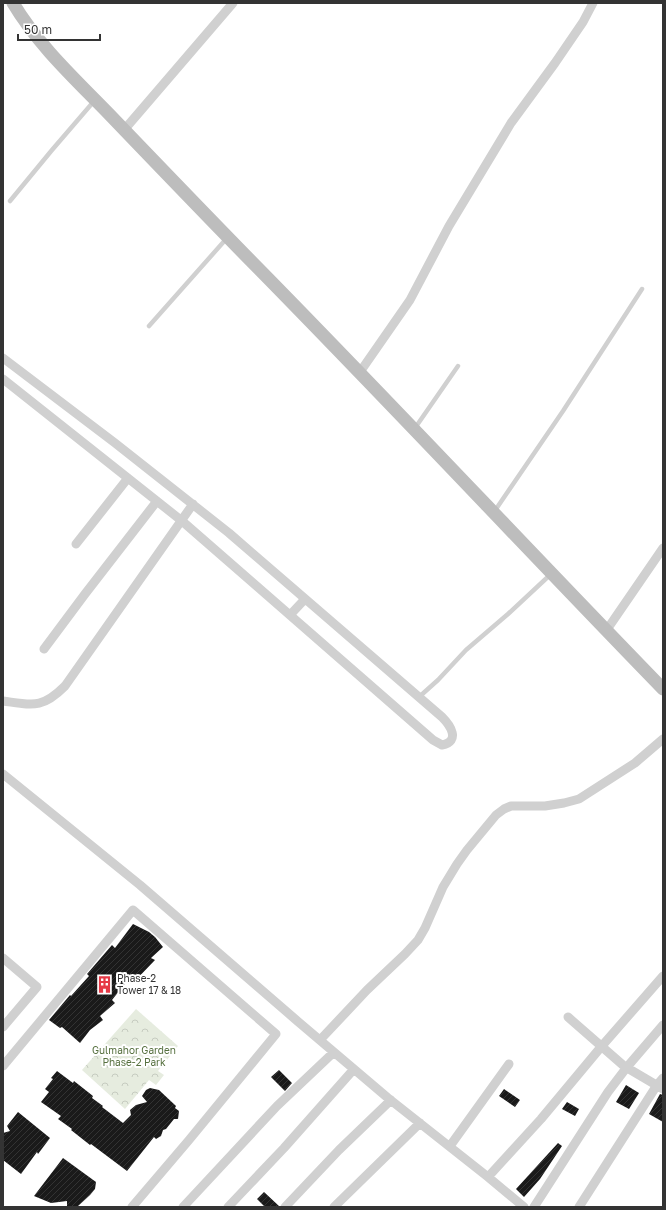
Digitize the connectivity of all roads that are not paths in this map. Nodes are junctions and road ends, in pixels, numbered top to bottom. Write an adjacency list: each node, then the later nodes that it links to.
1 (13, 3): 4 (street)
2 (233, 3): 5 (street)
3 (593, 3): 12 (street)
4 (96, 100): 5 (street); 6 (lane)
5 (124, 130): 7 (street)
6 (10, 201)
7 (228, 237): 9 (lane); 12 (street)
8 (642, 290): 18 (lane)
9 (149, 326)
10 (3, 358): 17 (street)
11 (458, 366): 14 (lane)
12 (360, 372): 14 (street)
13 (3, 379): 15 (street)
14 (414, 429): 18 (street)
15 (128, 478): 16 (street); 20 (street)
16 (157, 501): 19 (street); 26 (street)
17 (193, 504): 19 (street); 23 (street)
18 (494, 513): 22 (street)
19 (182, 521): 24 (street); 29 (street)
20 (76, 544)
21 (663, 548): 25 (street)
22 (551, 574): 25 (street); 28 (lane)
23 (305, 599): 24 (street); 28 (street)
24 (290, 615): 28 (street)
25 (606, 631): 27 (street)
26 (44, 649)
27 (663, 689)
28 (419, 697)
29 (3, 701)
30 (663, 739): 37 (street)
31 (3, 774): 37 (street)
32 (3, 958): 36 (street)
33 (663, 976): 38 (street)
34 (568, 1017): 38 (street)
35 (663, 1025): 42 (street)
36 (3, 1027)
37 (320, 1040): 39 (street)
38 (601, 1046): 42 (street); 48 (street)
39 (334, 1052): 43 (street); 50 (street)
40 (509, 1064): 47 (street)
41 (3, 1066): 49 (street)
42 (627, 1068): 44 (street); 55 (street)
43 (354, 1069): 45 (street); 51 (street)
44 (661, 1084): 56 (street)
45 (391, 1100): 46 (street); 52 (street)
46 (420, 1123): 47 (street); 53 (street)
47 (450, 1146): 48 (street)
48 (488, 1177): 54 (street)
49 (132, 1207)
50 (183, 1207)
51 (228, 1207)
52 (285, 1207)
53 (334, 1207)
54 (524, 1207)
55 (534, 1207)
56 (579, 1207)

